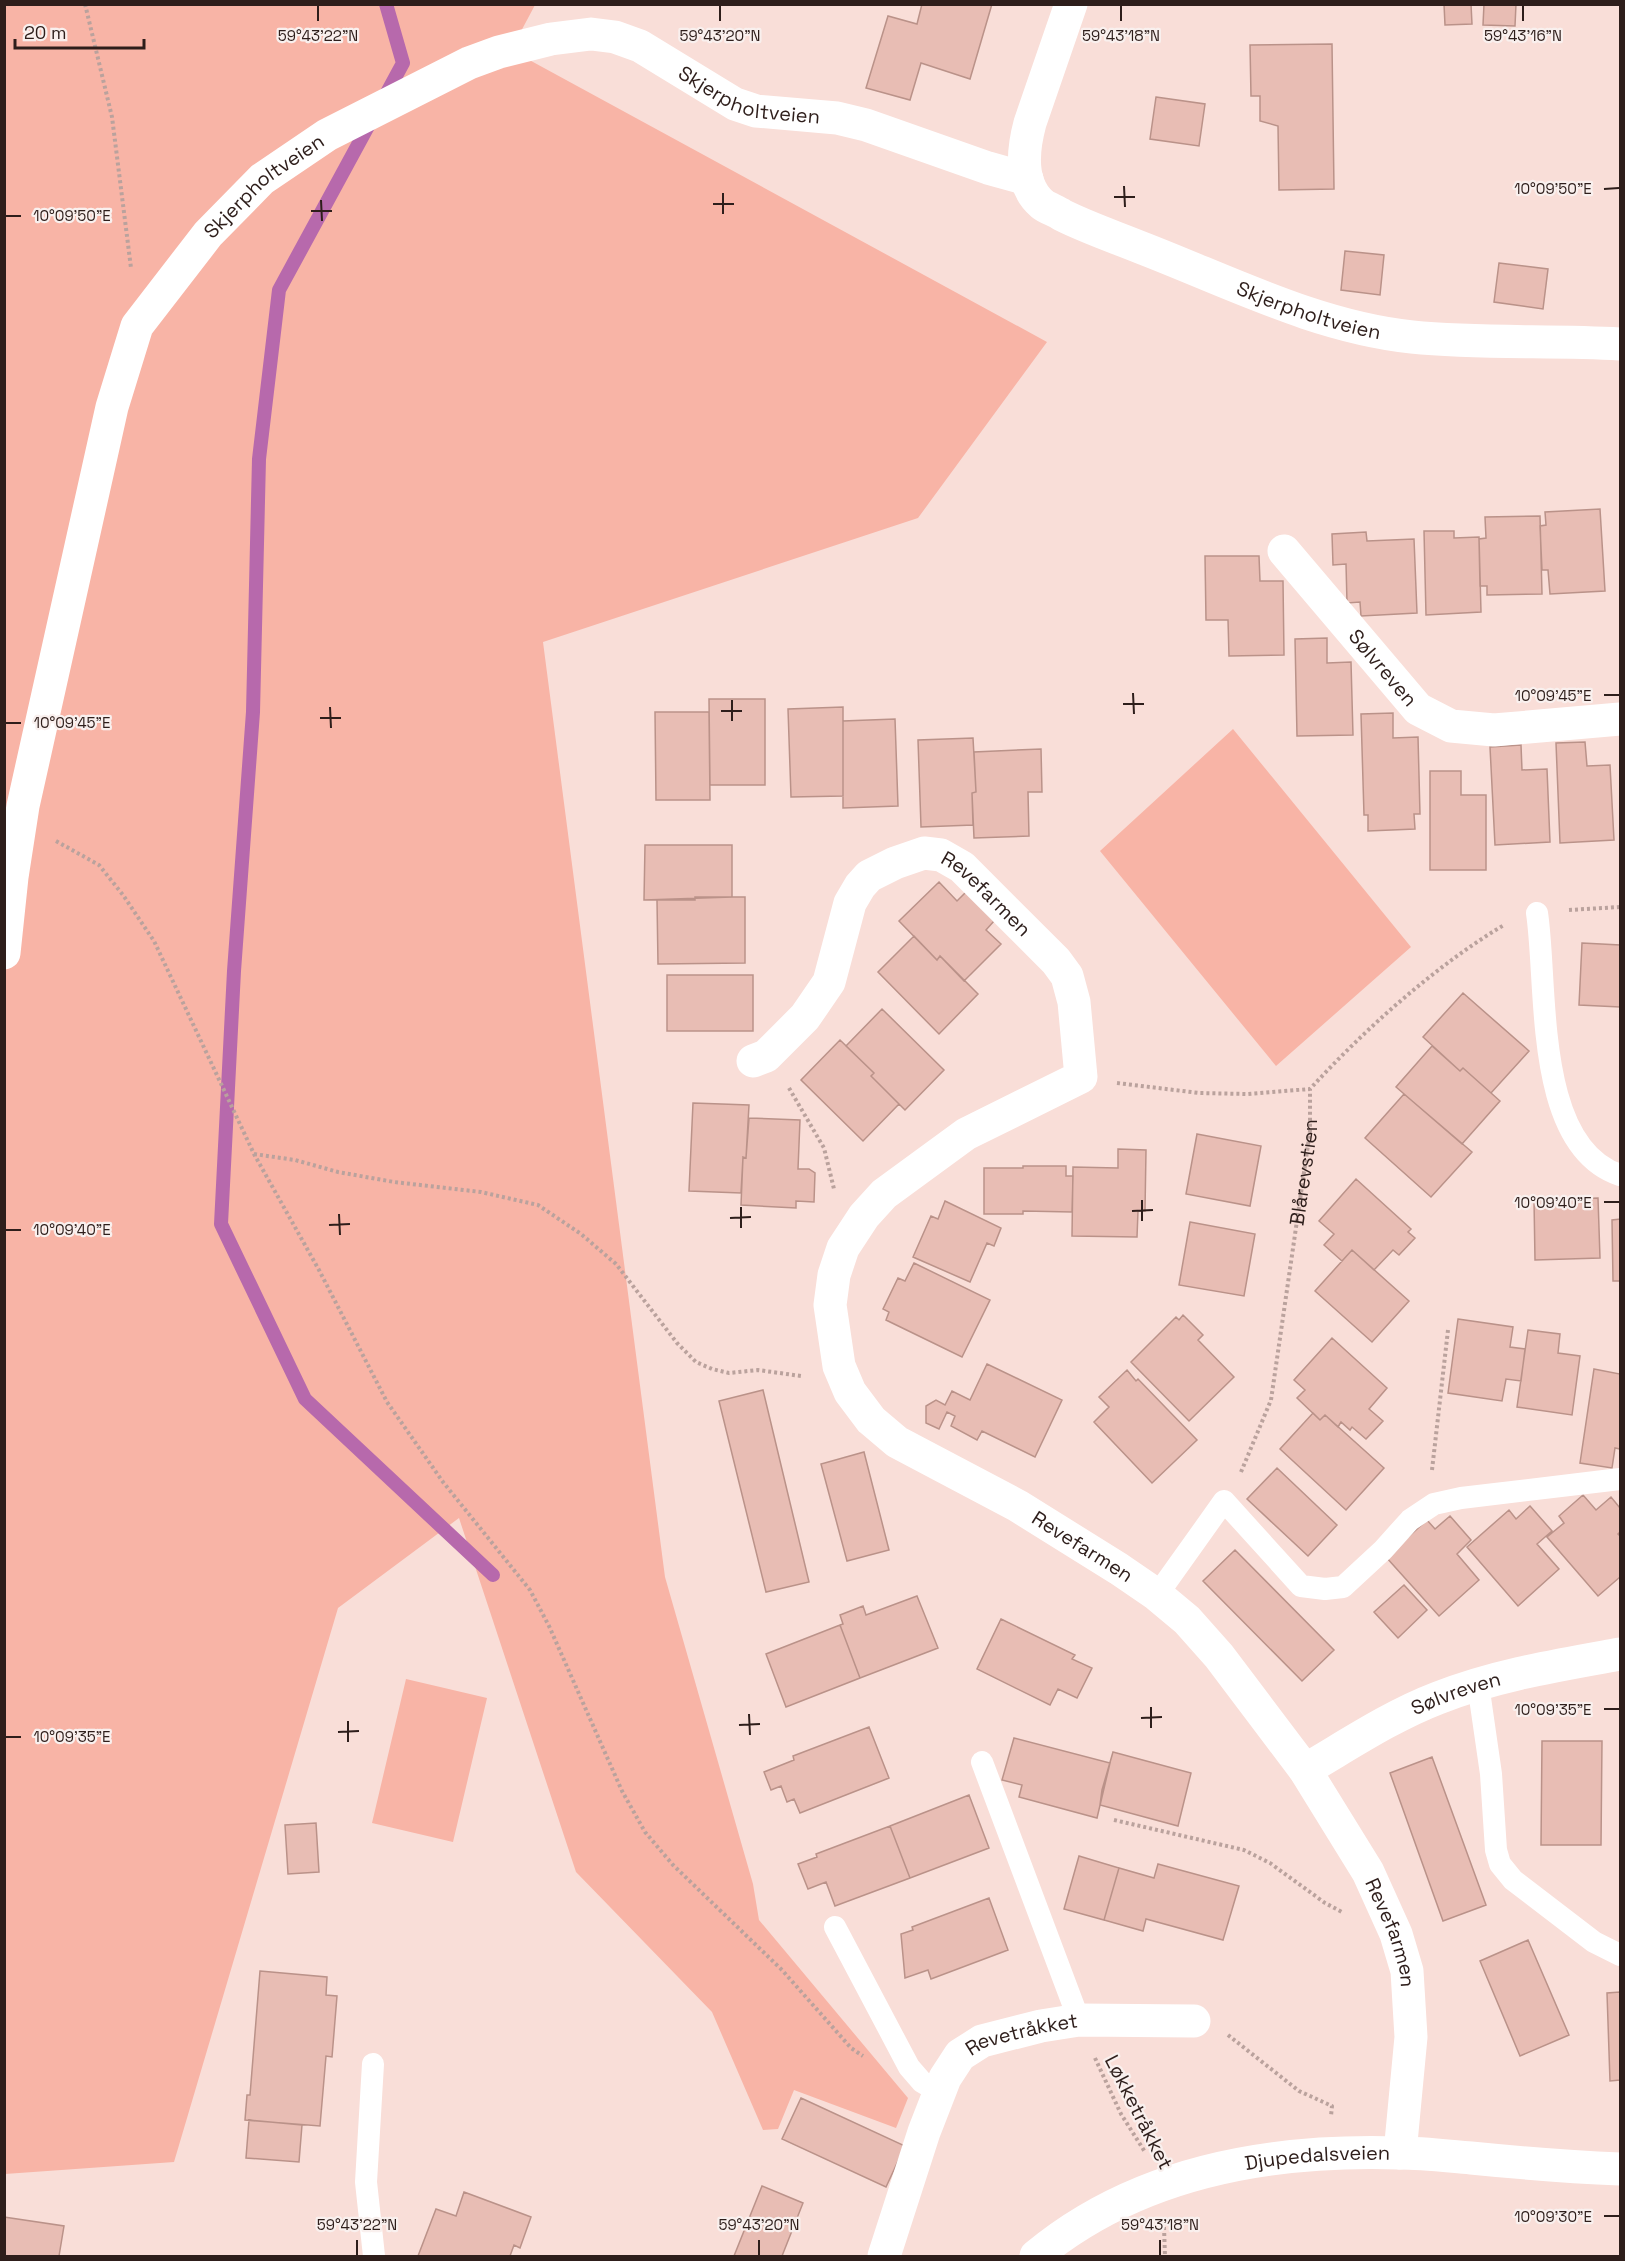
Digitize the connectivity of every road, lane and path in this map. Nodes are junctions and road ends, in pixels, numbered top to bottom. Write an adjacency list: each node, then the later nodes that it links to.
1 (85, 4): 4 (path)
2 (1071, 4): 3 (street, Skjerpholtveien)
3 (1027, 179): 4 (street, Skjerpholtveien); 5 (street, Skjerpholtveien)
4 (137, 326): 8 (street, Skjerpholtveien)
5 (1620, 344)
6 (1284, 551): 7 (street, Sølvreven)
7 (1620, 719)
8 (22, 806): 11 (street, Skjerpholtveien); 17 (path)
9 (1620, 907): 10 (path)
10 (1537, 913): 14 (path); 18 (lane)
11 (4, 953)
12 (753, 1062): 13 (street, Revefarmen)
13 (1081, 1077): 14 (path); 24 (street, Revefarmen)
14 (1310, 1089): 22 (path, Blårevstien)
15 (800, 1106): 16 (path)
16 (824, 1148)
17 (254, 1154): 20 (path); 36 (path)
18 (1620, 1175)
19 (1448, 1330): 23 (path)
20 (810, 1378)
21 (1620, 1479): 23 (lane)
22 (1224, 1501): 23 (lane); 24 (lane)
23 (1434, 1504)
24 (1157, 1595): 28 (street, Revefarmen)
25 (1620, 1654): 26 (street, Sølvreven)
26 (1478, 1684): 28 (street, Sølvreven); 32 (lane)
27 (982, 1762): 33 (lane)
28 (1305, 1770): 30 (street, Revefarmen)
29 (1114, 1820): 30 (path)
30 (1382, 1902): 39 (street, Revefarmen)
31 (835, 1927): 36 (lane)
32 (1620, 1955)
33 (1079, 2020): 34 (street, Revetråkket); 37 (street, Revetråkket); 40 (path, Løkketråkket)
34 (1194, 2021): 38 (path)
35 (373, 2064): 43 (lane)
36 (909, 2067): 37 (lane)
37 (939, 2092): 44 (street, Revetråkket)
38 (1332, 2106)
39 (1401, 2152): 41 (street, Djupedalsveien); 45 (street, Djupedalsveien)
40 (1150, 2161)
41 (1620, 2169)
42 (1164, 2225): 46 (path)
43 (374, 2256)
44 (885, 2256)
45 (1036, 2256)
46 (1165, 2256)

